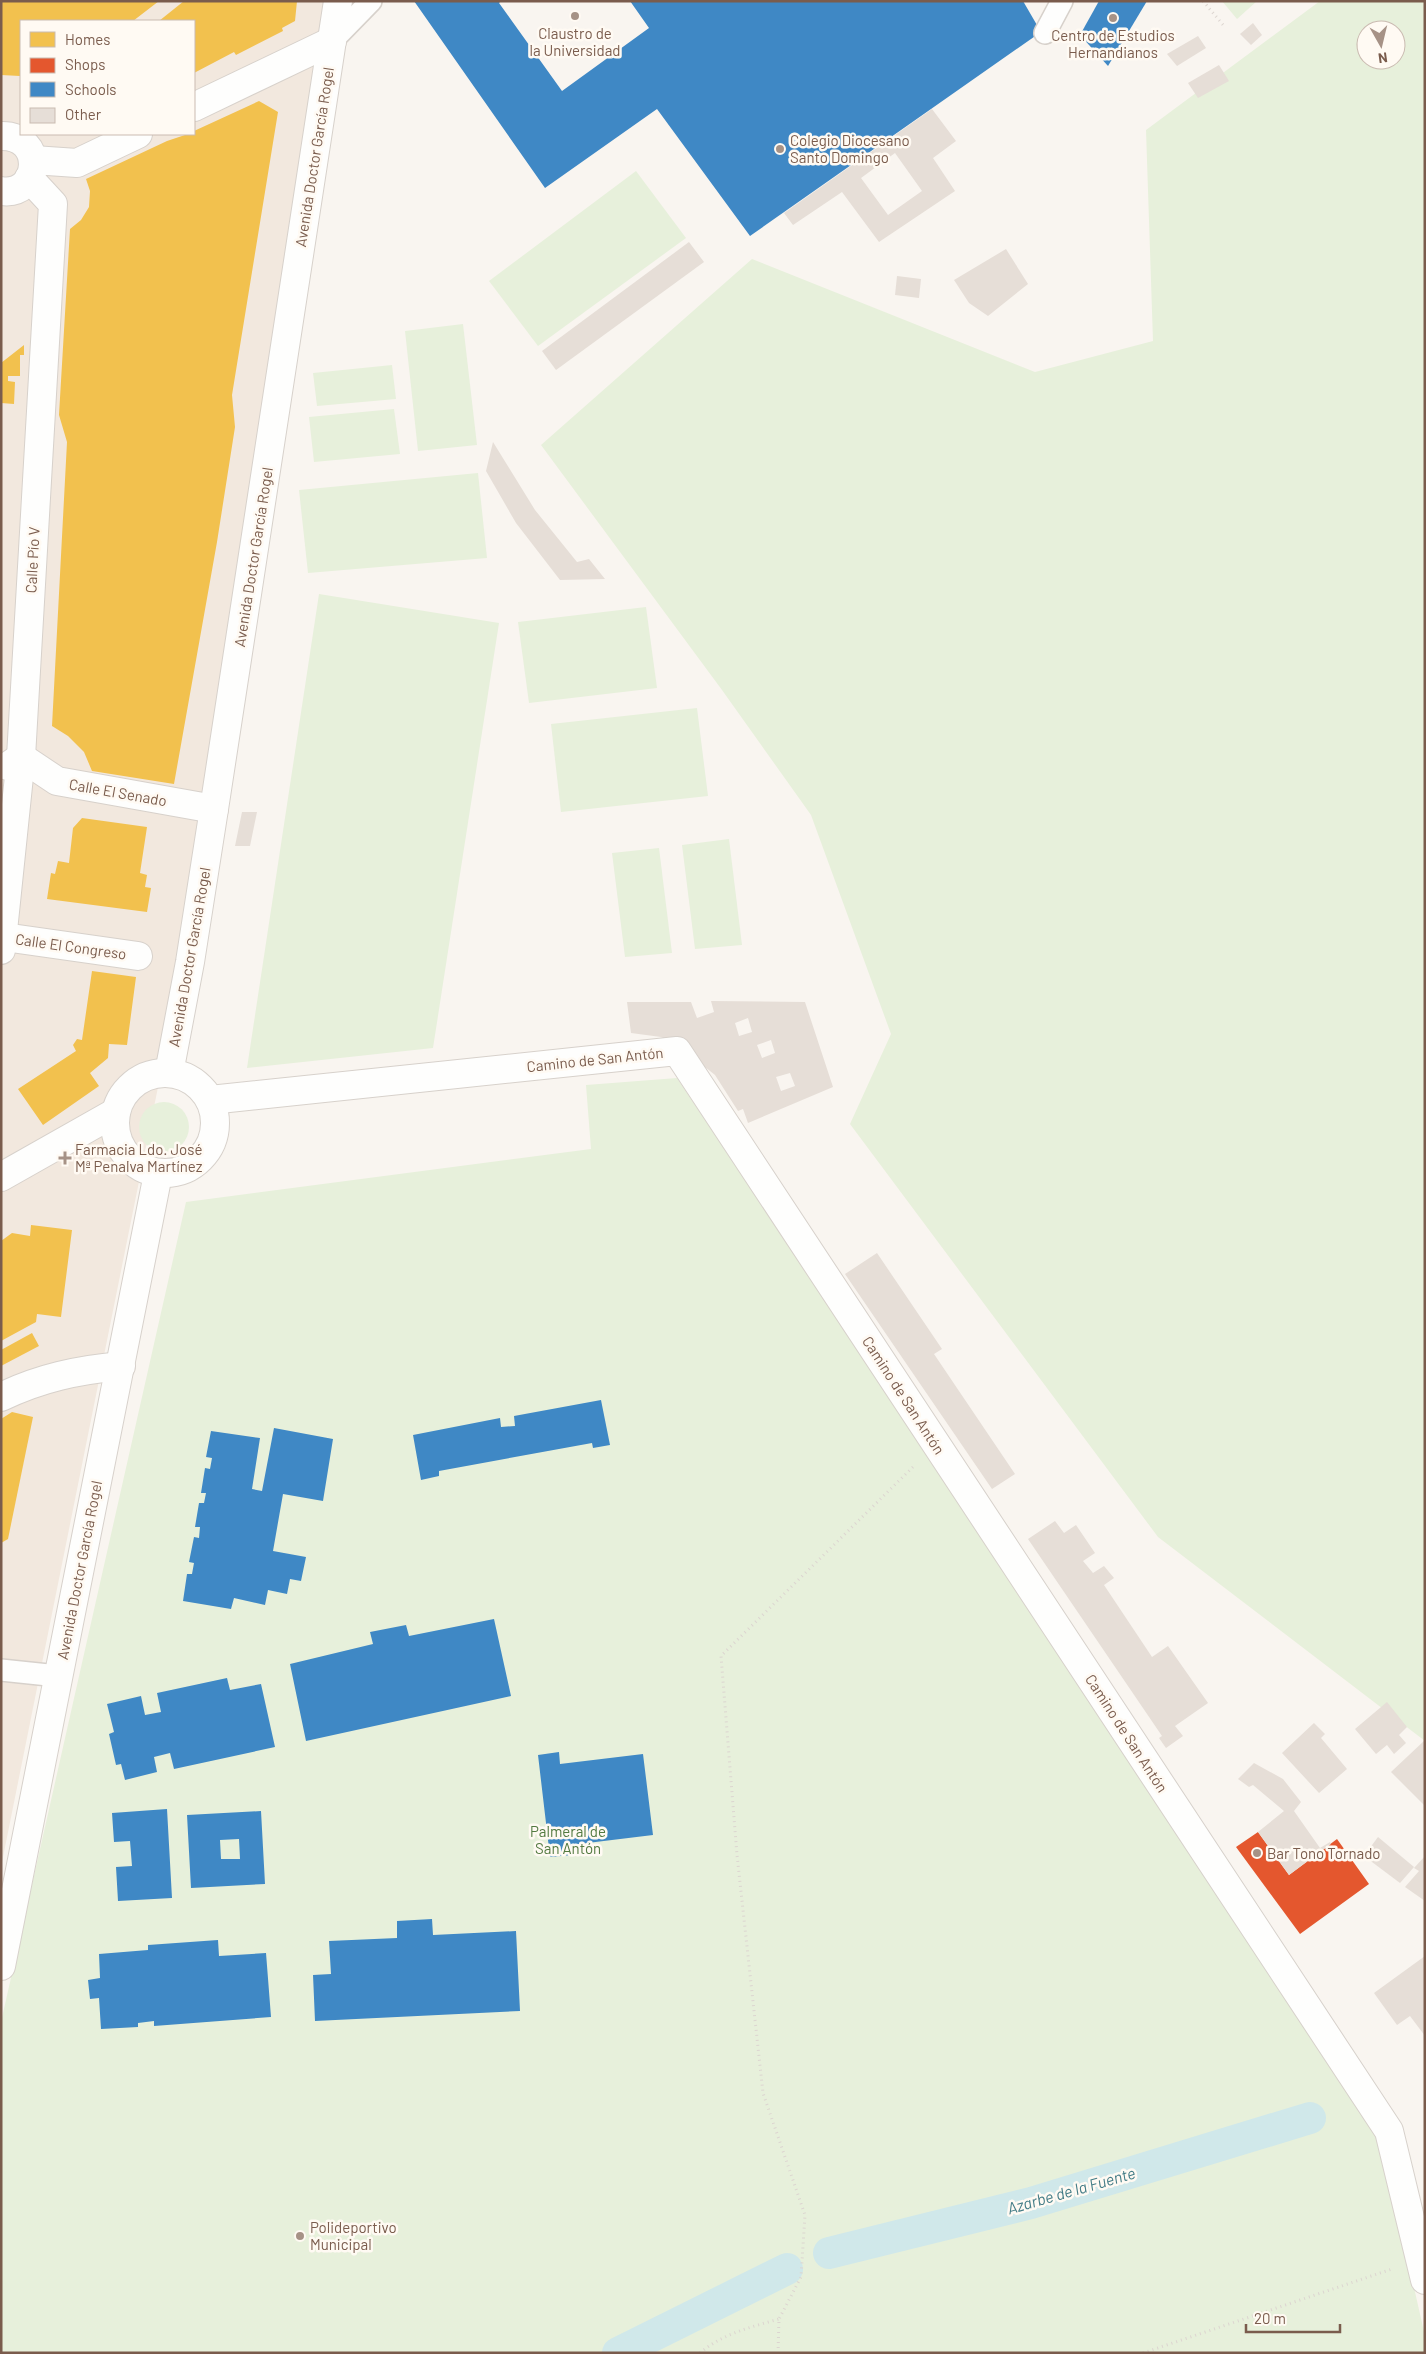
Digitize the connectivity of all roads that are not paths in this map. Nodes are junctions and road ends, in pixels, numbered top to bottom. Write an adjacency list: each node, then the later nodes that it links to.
1 (338, 1): 5 (street, Avenida Doctor García Rogel)
2 (371, 1): 5 (street)
3 (1062, 1): 4 (street)
4 (1045, 33)
5 (332, 41): 6 (street); 12 (street, Avenida Doctor García Rogel)
6 (195, 107)
7 (136, 135): 9 (street)
8 (1, 136): 9 (street, Calle Pío V)
9 (31, 169): 10 (street); 11 (street, Calle Pío V)
10 (3, 193)
11 (11, 764): 12 (street, Calle El Senado); 13 (street, Calle Pío V)
12 (214, 809): 15 (street, Avenida Doctor García Rogel)
13 (3, 943): 14 (street, Calle El Congreso)
14 (138, 956)
15 (169, 1073): 16 (street); 17 (street)
16 (210, 1100): 19 (street); 25 (street, Camino de San Antón)
17 (116, 1112): 18 (street); 19 (street)
18 (5, 1166)
19 (158, 1174): 20 (street, Avenida Doctor García Rogel)
20 (120, 1366): 21 (street); 23 (street, Avenida Doctor García Rogel)
21 (1, 1397)
22 (1, 1670): 23 (street)
23 (58, 1676): 24 (street, Avenida Doctor García Rogel)
24 (1, 1966)
25 (1425, 2280)

